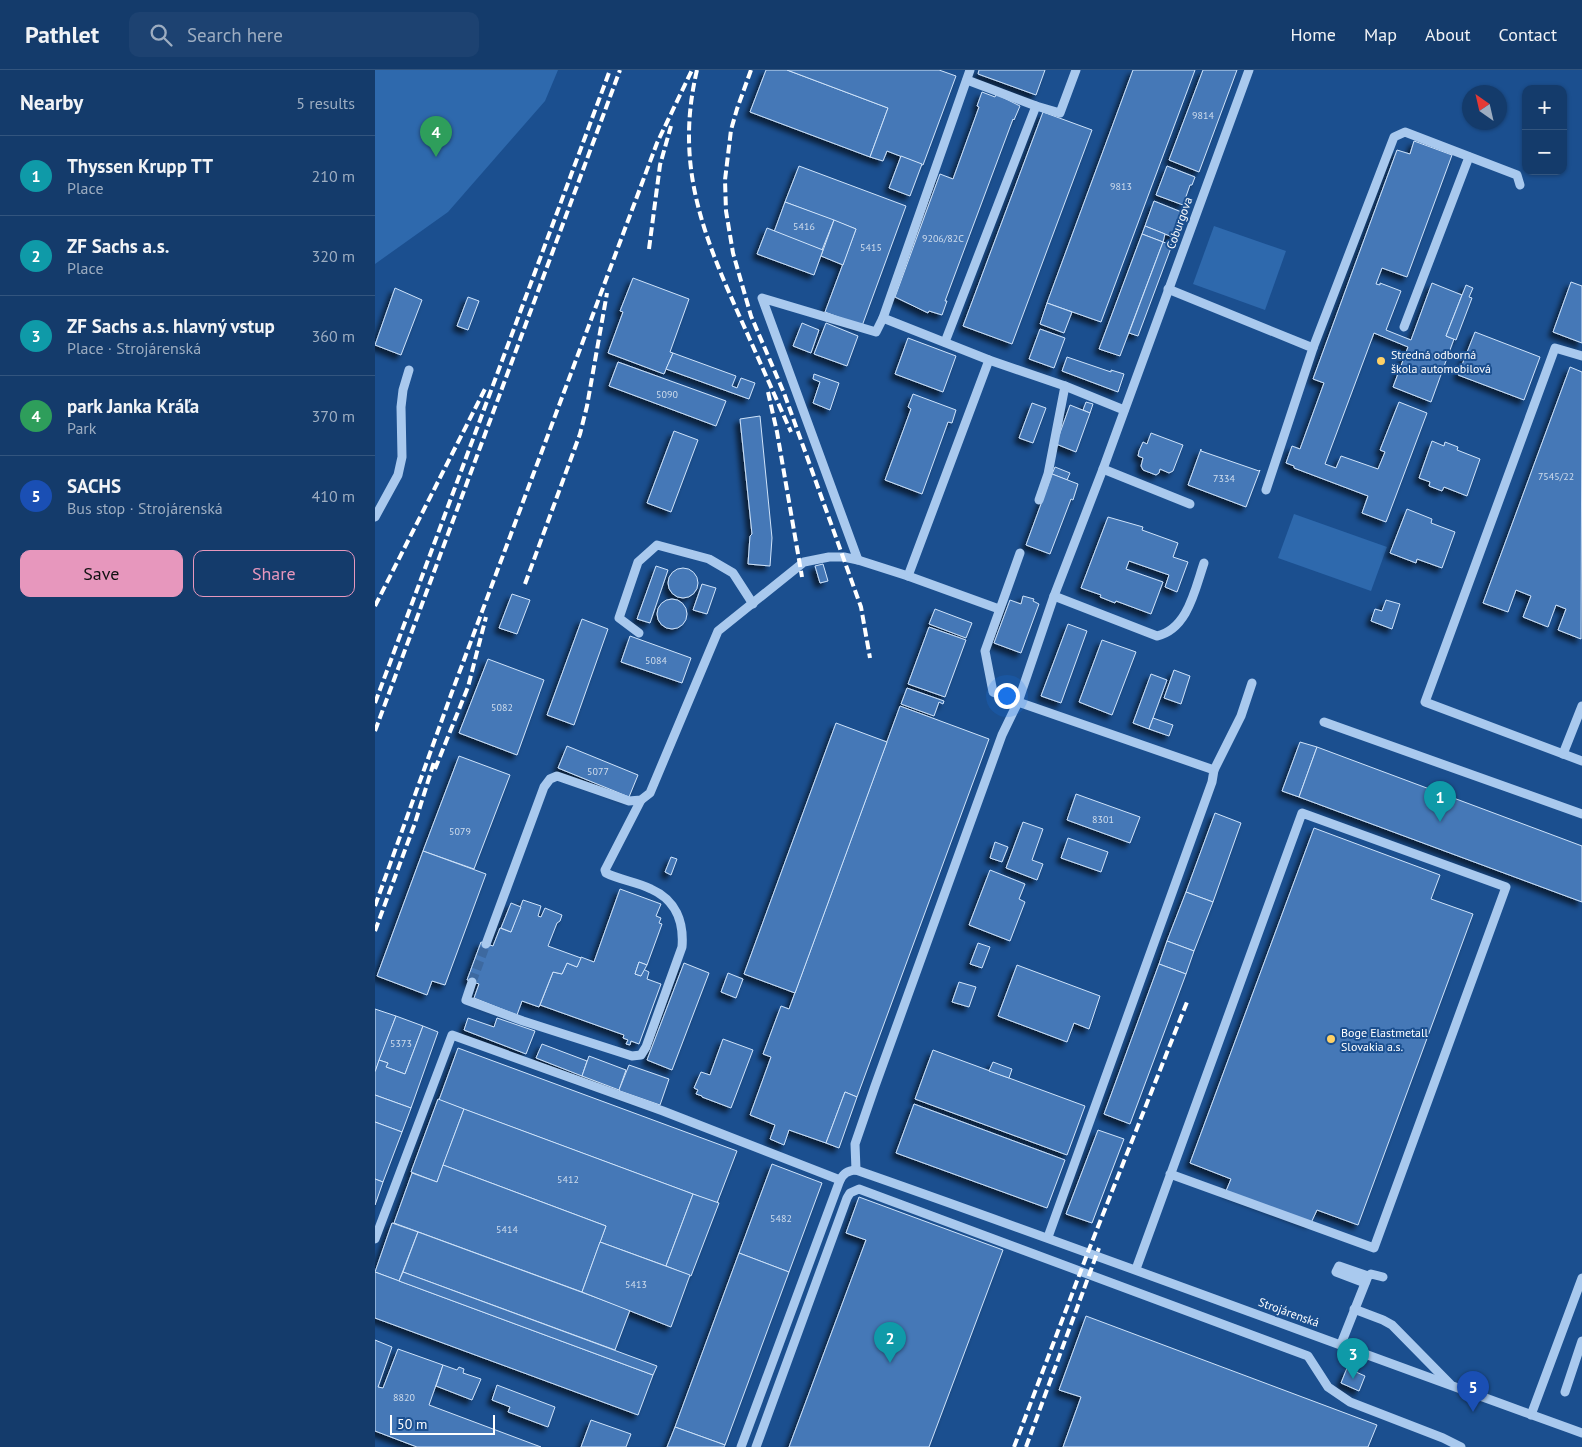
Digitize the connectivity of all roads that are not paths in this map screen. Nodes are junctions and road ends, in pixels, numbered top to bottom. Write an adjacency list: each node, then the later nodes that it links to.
1 (971, 70): 4 (street)
2 (1076, 70): 5 (street)
3 (1249, 70): 8 (street, Coburgova)
4 (967, 80): 5 (street); 9 (street)
5 (1037, 106): 11 (street)
6 (1469, 157): 7 (street); 10 (street); 12 (street)
7 (1520, 185)
8 (1168, 289): 12 (street); 17 (street, Coburgova)
9 (883, 318): 11 (street); 24 (street)
10 (1404, 326)
11 (945, 342): 14 (street)
12 (1313, 348): 19 (street)
13 (1582, 356): 35 (street)
14 (989, 360): 16 (street); 26 (street)
15 (409, 370): 22 (street)
16 (1065, 386): 17 (street); 20 (street)
17 (1124, 410): 18 (street, Coburgova)
18 (1103, 469): 21 (street); 27 (street, Coburgova)
19 (1267, 490)
20 (1039, 500)
21 (1190, 504)
22 (375, 517)
23 (1020, 553): 29 (street)
24 (858, 560): 26 (street); 28 (street)
25 (1204, 562): 27 (street)
26 (909, 576): 29 (street)
27 (1053, 596): 32 (street, Coburgova)
28 (753, 604): 30 (street); 38 (street)
29 (999, 609): 32 (street)
30 (639, 633)
31 (1252, 683): 37 (street)
32 (1018, 702): 37 (street); 42 (street, Coburgova)
33 (1582, 706): 35 (street)
34 (1325, 722): 39 (street)
35 (1563, 754): 36 (street)
36 (1582, 760)
37 (1214, 770): 45 (street)
38 (641, 800): 40 (street); 41 (street)
39 (1582, 814)
40 (486, 944)
41 (472, 982)
42 (856, 1170): 44 (street); 45 (street, Strojárenská)
43 (1170, 1174): 43 (street); 47 (street)
44 (839, 1180): 46 (street); 57 (street)
45 (1048, 1237): 47 (street, Strojárenská)
46 (375, 1240)
47 (1136, 1269): 52 (street, Strojárenská)
48 (1383, 1277): 50 (street)
49 (1582, 1278): 55 (street)
50 (1354, 1310): 52 (street); 53 (street)
51 (1582, 1341): 54 (street)
52 (1341, 1344): 53 (street, Strojárenská)
53 (1454, 1388): 55 (street, Strojárenská)
54 (1565, 1392)
55 (1531, 1415): 56 (street, Strojárenská)
56 (1582, 1433)
57 (741, 1447)
58 (756, 1447): 59 (street)
59 (1461, 1447)

